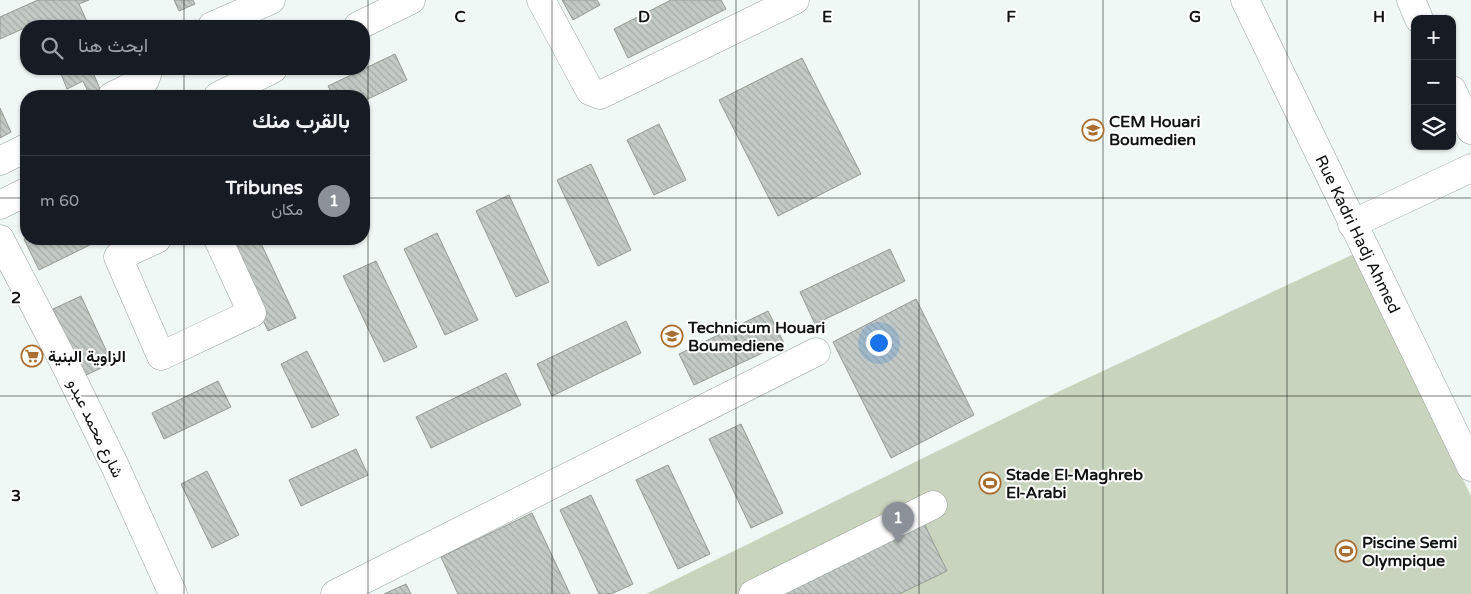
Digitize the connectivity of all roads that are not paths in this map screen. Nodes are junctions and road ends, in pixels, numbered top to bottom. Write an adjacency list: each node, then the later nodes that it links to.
1 (271, 0): 8 (street)
2 (411, 0): 9 (street)
3 (541, 0): 4 (street)
4 (795, 0)
5 (1246, 0): 21 (street, Rue Kadri Hadj Ahmed)
6 (1411, 0): 7 (street)
7 (1417, 15)
8 (226, 20)
9 (370, 20)
10 (147, 75): 12 (street)
11 (261, 75): 13 (street)
12 (124, 90)
13 (230, 90)
14 (1456, 98): 15 (street)
15 (1471, 130)
16 (20, 151): 17 (street)
17 (0, 161)
18 (1471, 168): 21 (street)
19 (20, 195): 20 (street)
20 (0, 205)
21 (1352, 224): 26 (street, Rue Kadri Hadj Ahmed)
22 (0, 239): 28 (street, شارع محمد عبدو)
23 (144, 245): 24 (street)
24 (221, 245)
25 (816, 352): 29 (street)
26 (1471, 467)
27 (933, 505): 30 (street)
28 (173, 594)
29 (336, 594)
30 (753, 594)

